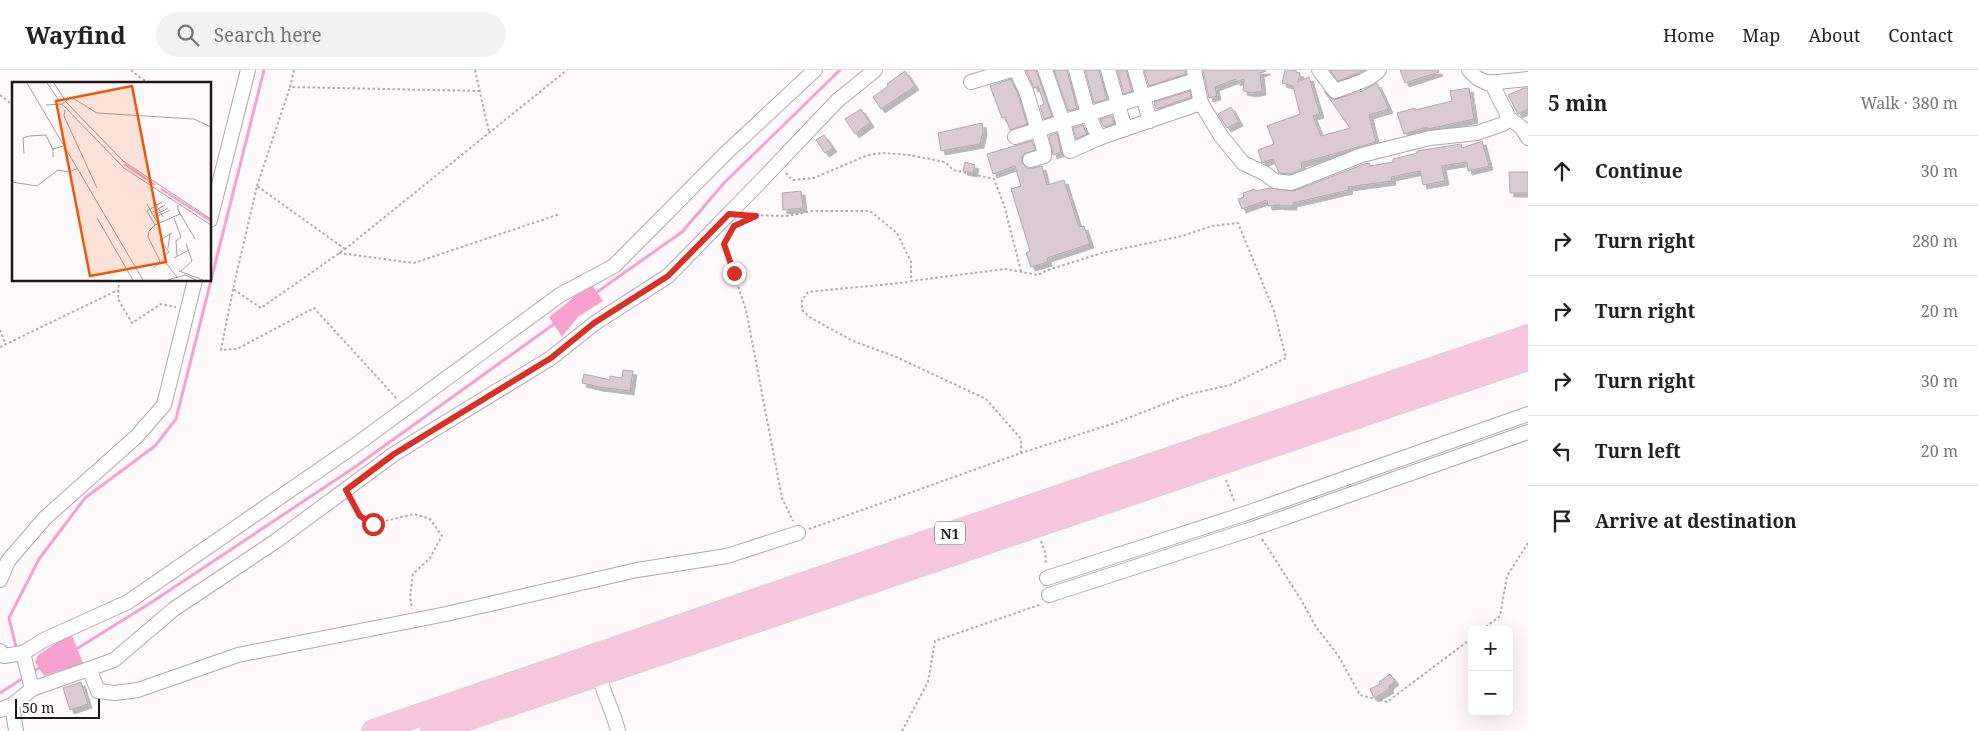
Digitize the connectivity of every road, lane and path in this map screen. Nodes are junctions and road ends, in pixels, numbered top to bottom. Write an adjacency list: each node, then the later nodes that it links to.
1 (131, 70): 19 (path)
2 (248, 70): 44 (street)
3 (294, 70): 22 (path)
4 (475, 70): 23 (path)
5 (567, 70): 35 (path)
6 (815, 70): 60 (street)
7 (875, 70): 40 (street)
8 (1011, 70): 20 (street)
9 (1016, 70): 34 (street)
10 (1045, 70): 32 (street)
11 (1076, 70): 29 (street)
12 (1108, 70): 28 (street)
13 (1135, 70): 25 (street)
14 (1319, 70): 15 (street)
15 (1379, 70)
16 (1469, 70): 21 (street)
17 (1195, 75): 25 (street); 26 (street)
18 (1528, 80): 21 (street)
19 (149, 82)
20 (971, 82)
21 (1492, 82): 30 (street)
22 (290, 87): 23 (path); 41 (path)
23 (480, 91): 35 (path)
24 (0, 95): 27 (path)
25 (1143, 97): 28 (street); 31 (street)
26 (1201, 103): 30 (street); 31 (street)
27 (12, 104)
28 (1118, 105): 29 (street); 33 (street)
29 (1088, 114): 32 (street); 37 (street)
30 (1509, 118): 38 (street)
31 (1150, 121): 33 (street)
32 (1063, 122): 34 (street); 37 (street)
33 (1126, 129): 37 (street)
34 (1037, 131): 36 (street); 39 (street)
35 (489, 132): 46 (path)
36 (1015, 137)
37 (1099, 138)
38 (1528, 138)
39 (1030, 160)
40 (778, 163): 43 (street); 48 (path)
41 (257, 186): 46 (path); 52 (path)
42 (560, 214): 47 (path)
43 (729, 214): 45 (path); 65 (street)
44 (211, 216)
45 (756, 216): 51 (path); 69 (path)
46 (345, 249): 47 (path)
47 (339, 253): 52 (path)
48 (1021, 272): 51 (path); 63 (path)
49 (119, 281): 53 (path)
50 (195, 281): 54 (street)
51 (911, 281): 63 (path)
52 (233, 289): 60 (path)
53 (118, 290): 54 (path); 57 (path)
54 (188, 310): 72 (street)
55 (0, 330): 57 (path)
56 (1528, 336): 78 (highway, N1)
57 (5, 343): 58 (path)
58 (0, 346)
59 (1528, 359): 64 (highway, N1)
60 (406, 408): 77 (street)
61 (1528, 414): 66 (street)
62 (1528, 432): 68 (street)
63 (1021, 453): 69 (path)
64 (1223, 463): 66 (path); 67 (highway, N1)
65 (346, 490): 74 (path); 79 (street)
66 (1244, 514): 71 (street)
67 (1036, 526): 71 (path); 78 (highway, N1)
68 (1255, 528): 73 (street); 76 (path)
69 (798, 533): 74 (street)
70 (1528, 543): 75 (path)
71 (1047, 578)
72 (0, 580)
73 (1048, 595): 86 (path)
74 (414, 621): 79 (street)
75 (1487, 626)
76 (1468, 641)
77 (10, 654): 80 (street)
78 (598, 664): 83 (highway, N1); 84 (highway, N1); 85 (street)
79 (90, 669): 80 (street)
80 (29, 679): 81 (street)
81 (6, 707): 82 (street)
82 (16, 731)
83 (373, 731)
84 (432, 731)
85 (618, 731)
86 (902, 731)

